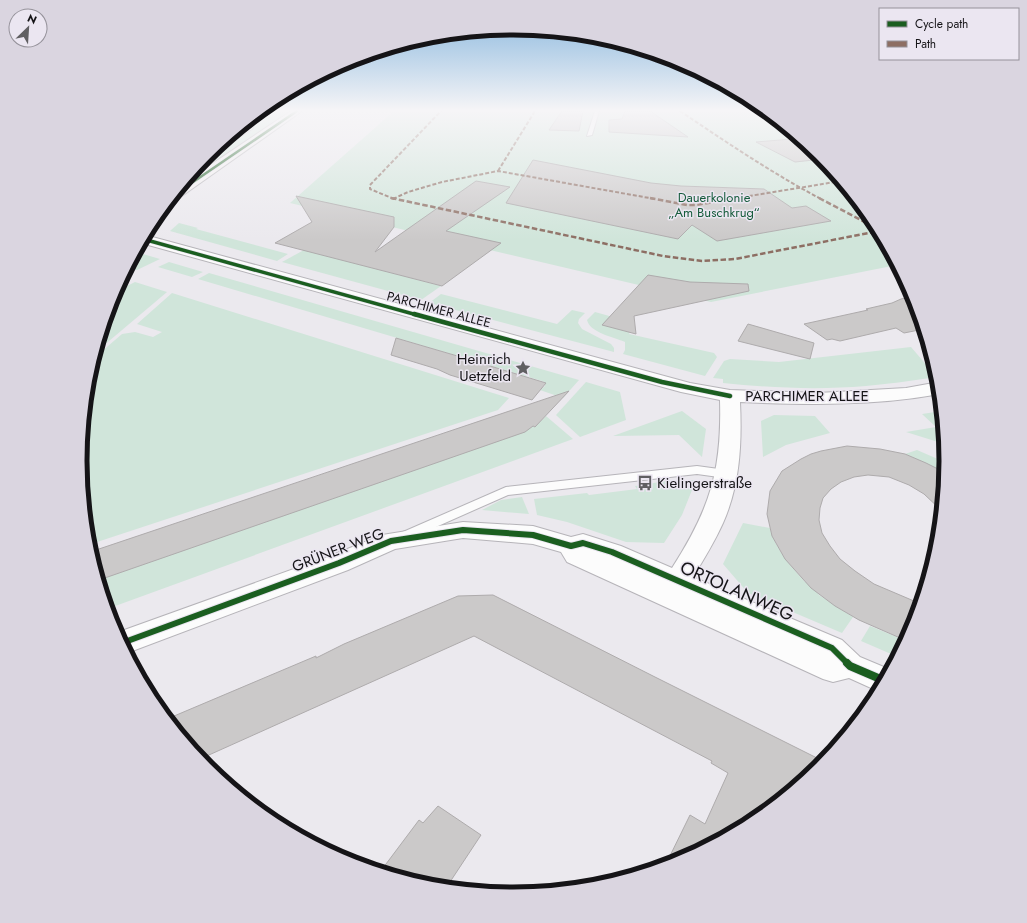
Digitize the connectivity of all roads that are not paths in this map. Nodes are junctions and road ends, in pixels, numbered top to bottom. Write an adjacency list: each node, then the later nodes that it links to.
1 (235, 154): 2 (main road)
2 (188, 187)
3 (149, 240): 5 (street, PARCHIMER ALLEE)
4 (934, 389): 5 (street, PARCHIMER ALLEE)
5 (730, 396): 6 (street)
6 (726, 474): 7 (lane); 9 (street)
7 (392, 542): 8 (street, GRÜNER WEG); 10 (street, GRÜNER WEG)
8 (571, 546): 9 (street, ORTOLANWEG)
9 (673, 588): 11 (street, ORTOLANWEG)
10 (127, 641)
11 (880, 679)

